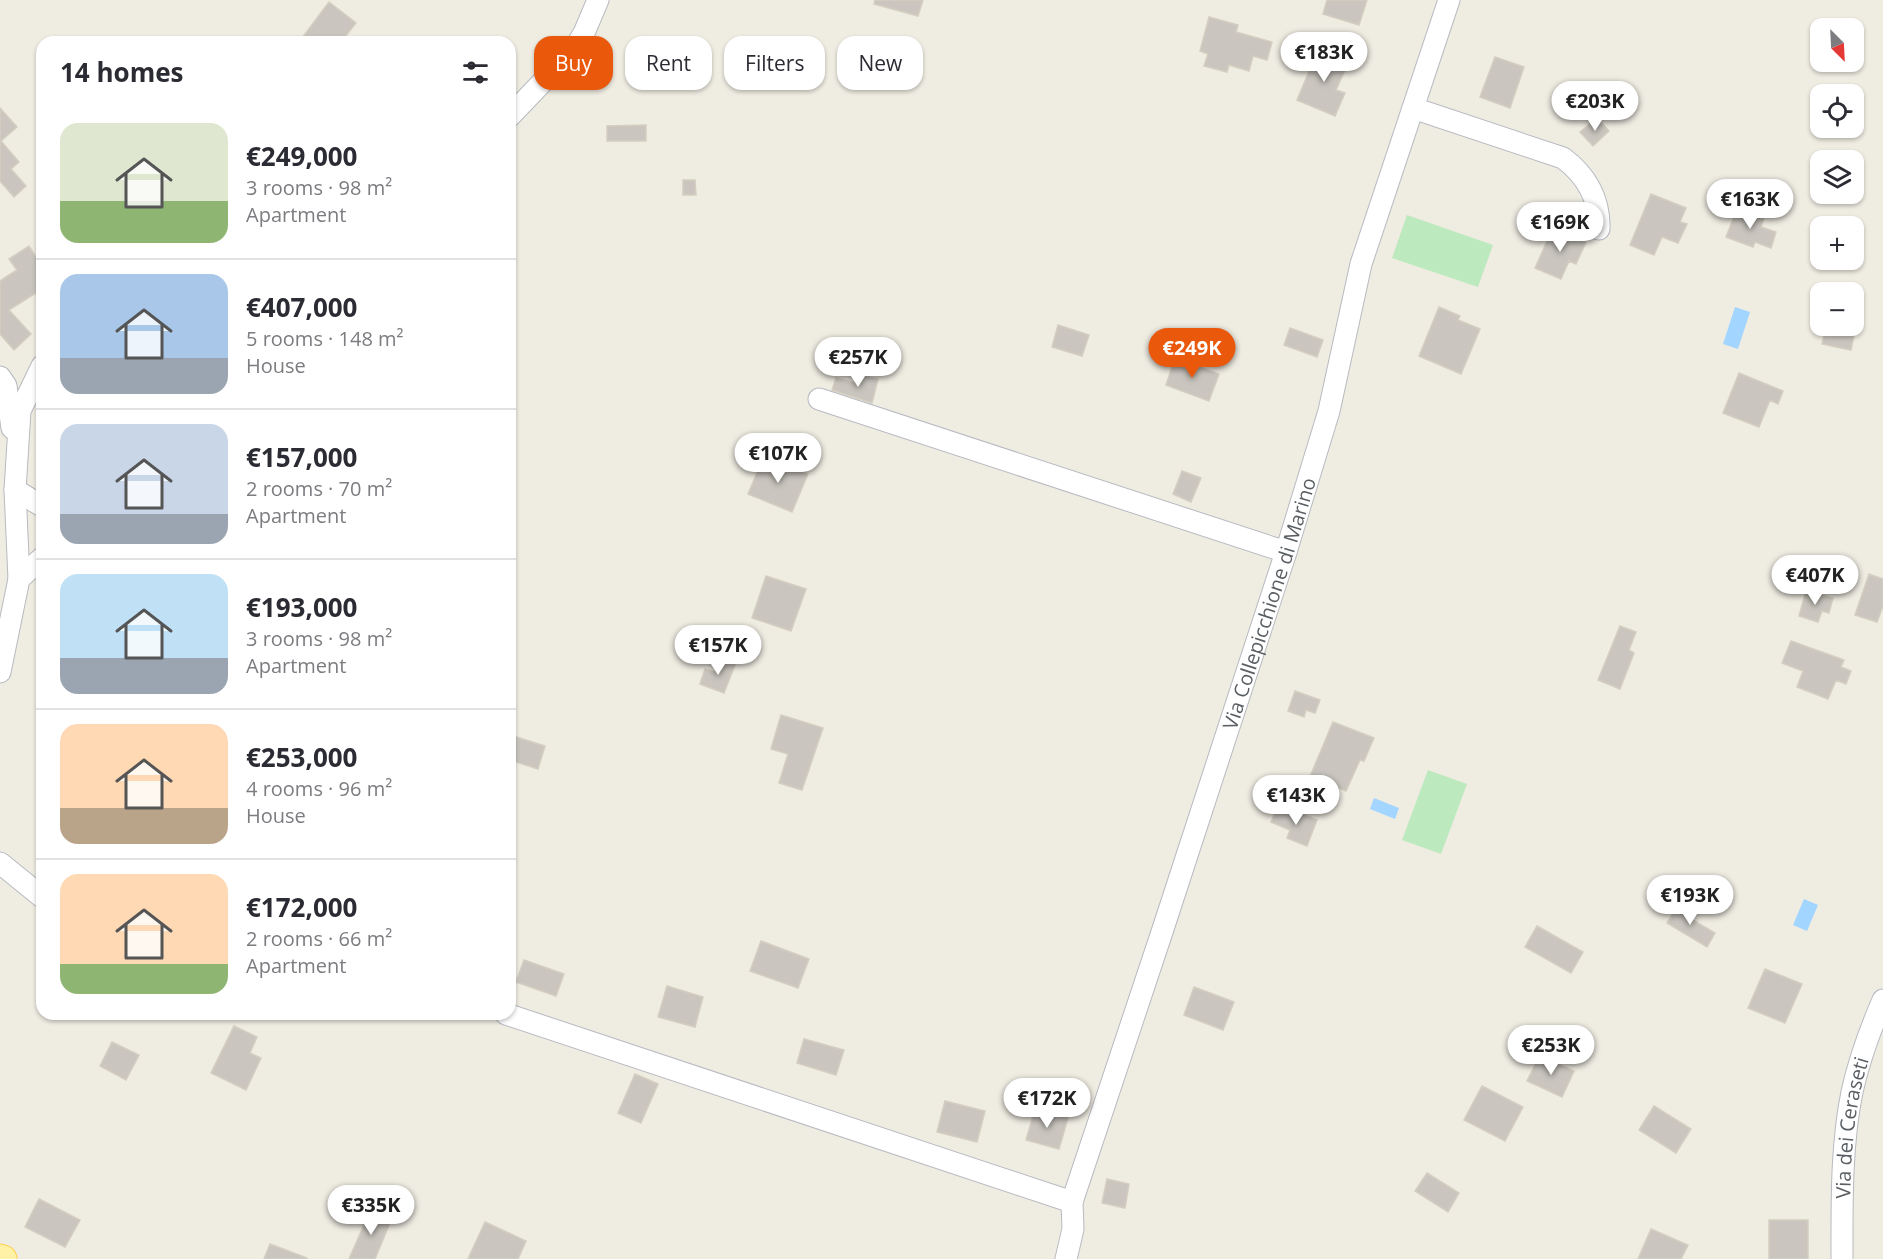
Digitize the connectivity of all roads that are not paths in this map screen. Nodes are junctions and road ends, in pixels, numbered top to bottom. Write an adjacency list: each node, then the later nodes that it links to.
1 (598, 0): 4 (street)
2 (1449, 0): 3 (street, Via Collepicchione di Marino)
3 (1413, 108): 5 (street); 12 (street, Via Collepicchione di Marino)
4 (516, 110)
5 (1599, 229)
6 (0, 377): 9 (street)
7 (36, 378): 9 (street)
8 (819, 399): 12 (street)
9 (18, 442): 10 (street)
10 (15, 490): 11 (street); 14 (street)
11 (36, 502)
12 (1286, 552): 20 (street, Via Collepicchione di Marino)
13 (36, 563): 14 (street)
14 (19, 579): 15 (street)
15 (0, 672)
16 (0, 863): 17 (street)
17 (36, 892)
18 (1883, 1000): 22 (street, Via dei Ceraseti)
19 (516, 1017): 20 (street)
20 (1072, 1202): 21 (street, Via Collepicchione di Marino)
21 (1066, 1259)
22 (1842, 1259)

